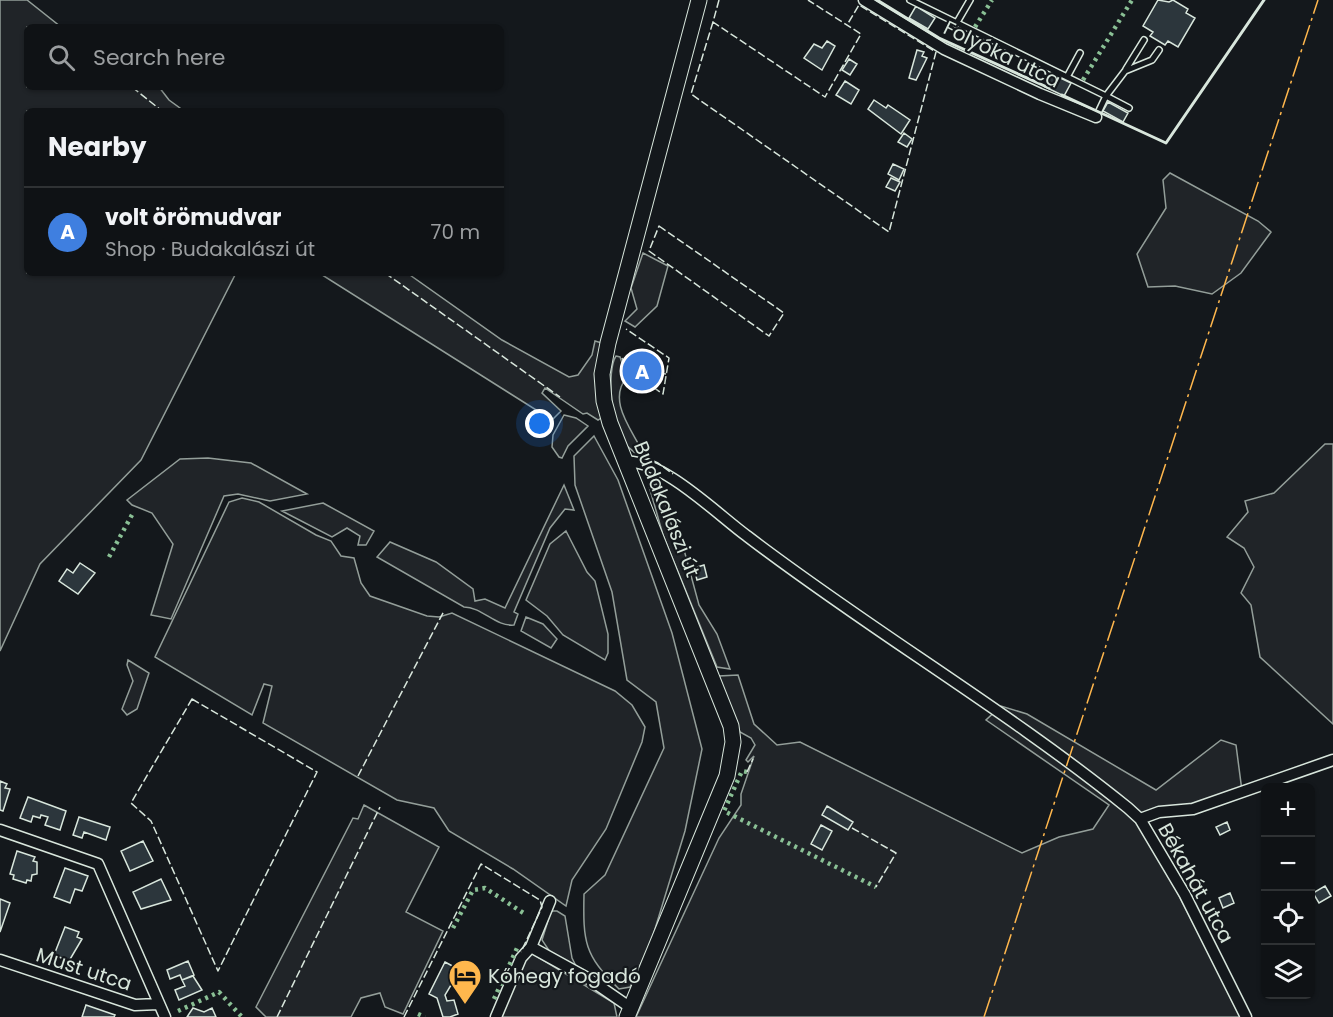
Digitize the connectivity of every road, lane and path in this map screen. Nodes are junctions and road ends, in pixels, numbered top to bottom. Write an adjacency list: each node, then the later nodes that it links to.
1 (699, 0): 14 (main road, Budakalászi út)
2 (864, 0): 13 (street, Folyóka utca)
3 (910, 0): 5 (lane)
4 (970, 0): 5 (lane)
5 (956, 24): 10 (lane)
6 (1144, 40): 9 (lane)
7 (1159, 50): 9 (lane)
8 (1080, 53): 10 (lane)
9 (1125, 71): 11 (lane)
10 (1067, 77): 11 (lane)
11 (1106, 96): 12 (lane); 13 (lane)
12 (1129, 108)
13 (1096, 117)
14 (625, 462): 16 (street); 22 (main road, Budakalászi út)
15 (1333, 760): 16 (street, Békahát utca)
16 (1140, 819): 25 (street, Békahát utca)
17 (0, 830): 21 (street)
18 (550, 901): 19 (street)
19 (531, 946): 22 (street); 24 (street)
20 (0, 960): 21 (street, Must utca)
21 (158, 1004): 23 (street)
22 (629, 1012)
23 (165, 1017)
24 (496, 1017)
25 (1246, 1017)

